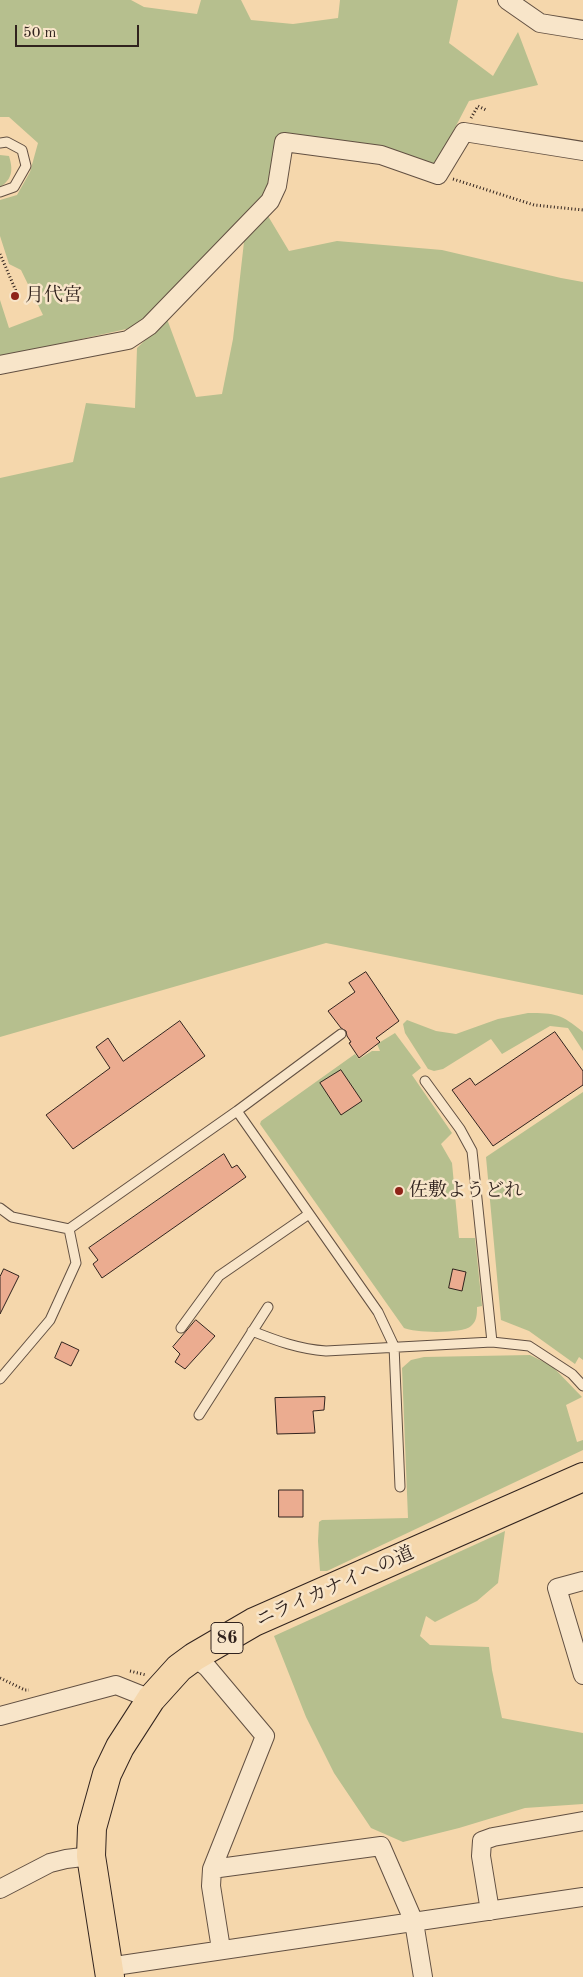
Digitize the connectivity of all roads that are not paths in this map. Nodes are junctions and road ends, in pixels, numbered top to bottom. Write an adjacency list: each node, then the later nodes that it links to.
1 (507, 0): 2 (street)
2 (583, 30)
3 (0, 143): 5 (lane)
4 (583, 151): 6 (street)
5 (0, 192)
6 (0, 365)
7 (342, 1034): 9 (lane)
8 (425, 1081): 16 (lane)
9 (237, 1111): 11 (lane); 12 (lane)
10 (0, 1208): 12 (lane)
11 (309, 1214): 14 (lane); 17 (lane)
12 (70, 1229): 18 (lane)
13 (268, 1307): 15 (lane)
14 (181, 1328)
15 (252, 1331): 17 (lane); 20 (lane)
16 (492, 1342): 17 (lane); 19 (lane)
17 (394, 1346): 22 (lane)
18 (0, 1379)
19 (583, 1386)
20 (199, 1415)
21 (583, 1477): 24 (main road, ニライカナイへの道 / 86)
22 (400, 1487)
23 (583, 1581): 25 (street)
24 (194, 1657): 26 (main road, ニライカナイへの道 / 86); 30 (street)
25 (583, 1675)
26 (151, 1698): 27 (street); 29 (main road, ニライカナイへの道 / 86)
27 (0, 1716)
28 (583, 1821): 33 (street)
29 (91, 1856): 31 (street); 36 (main road, ニライカナイへの道 / 86)
30 (212, 1869): 34 (street); 35 (street)
31 (0, 1889)
32 (583, 1897): 33 (street)
33 (490, 1911): 34 (street)
34 (414, 1922): 35 (street); 37 (street)
35 (221, 1949): 36 (street)
36 (109, 1972)
37 (423, 1977)

